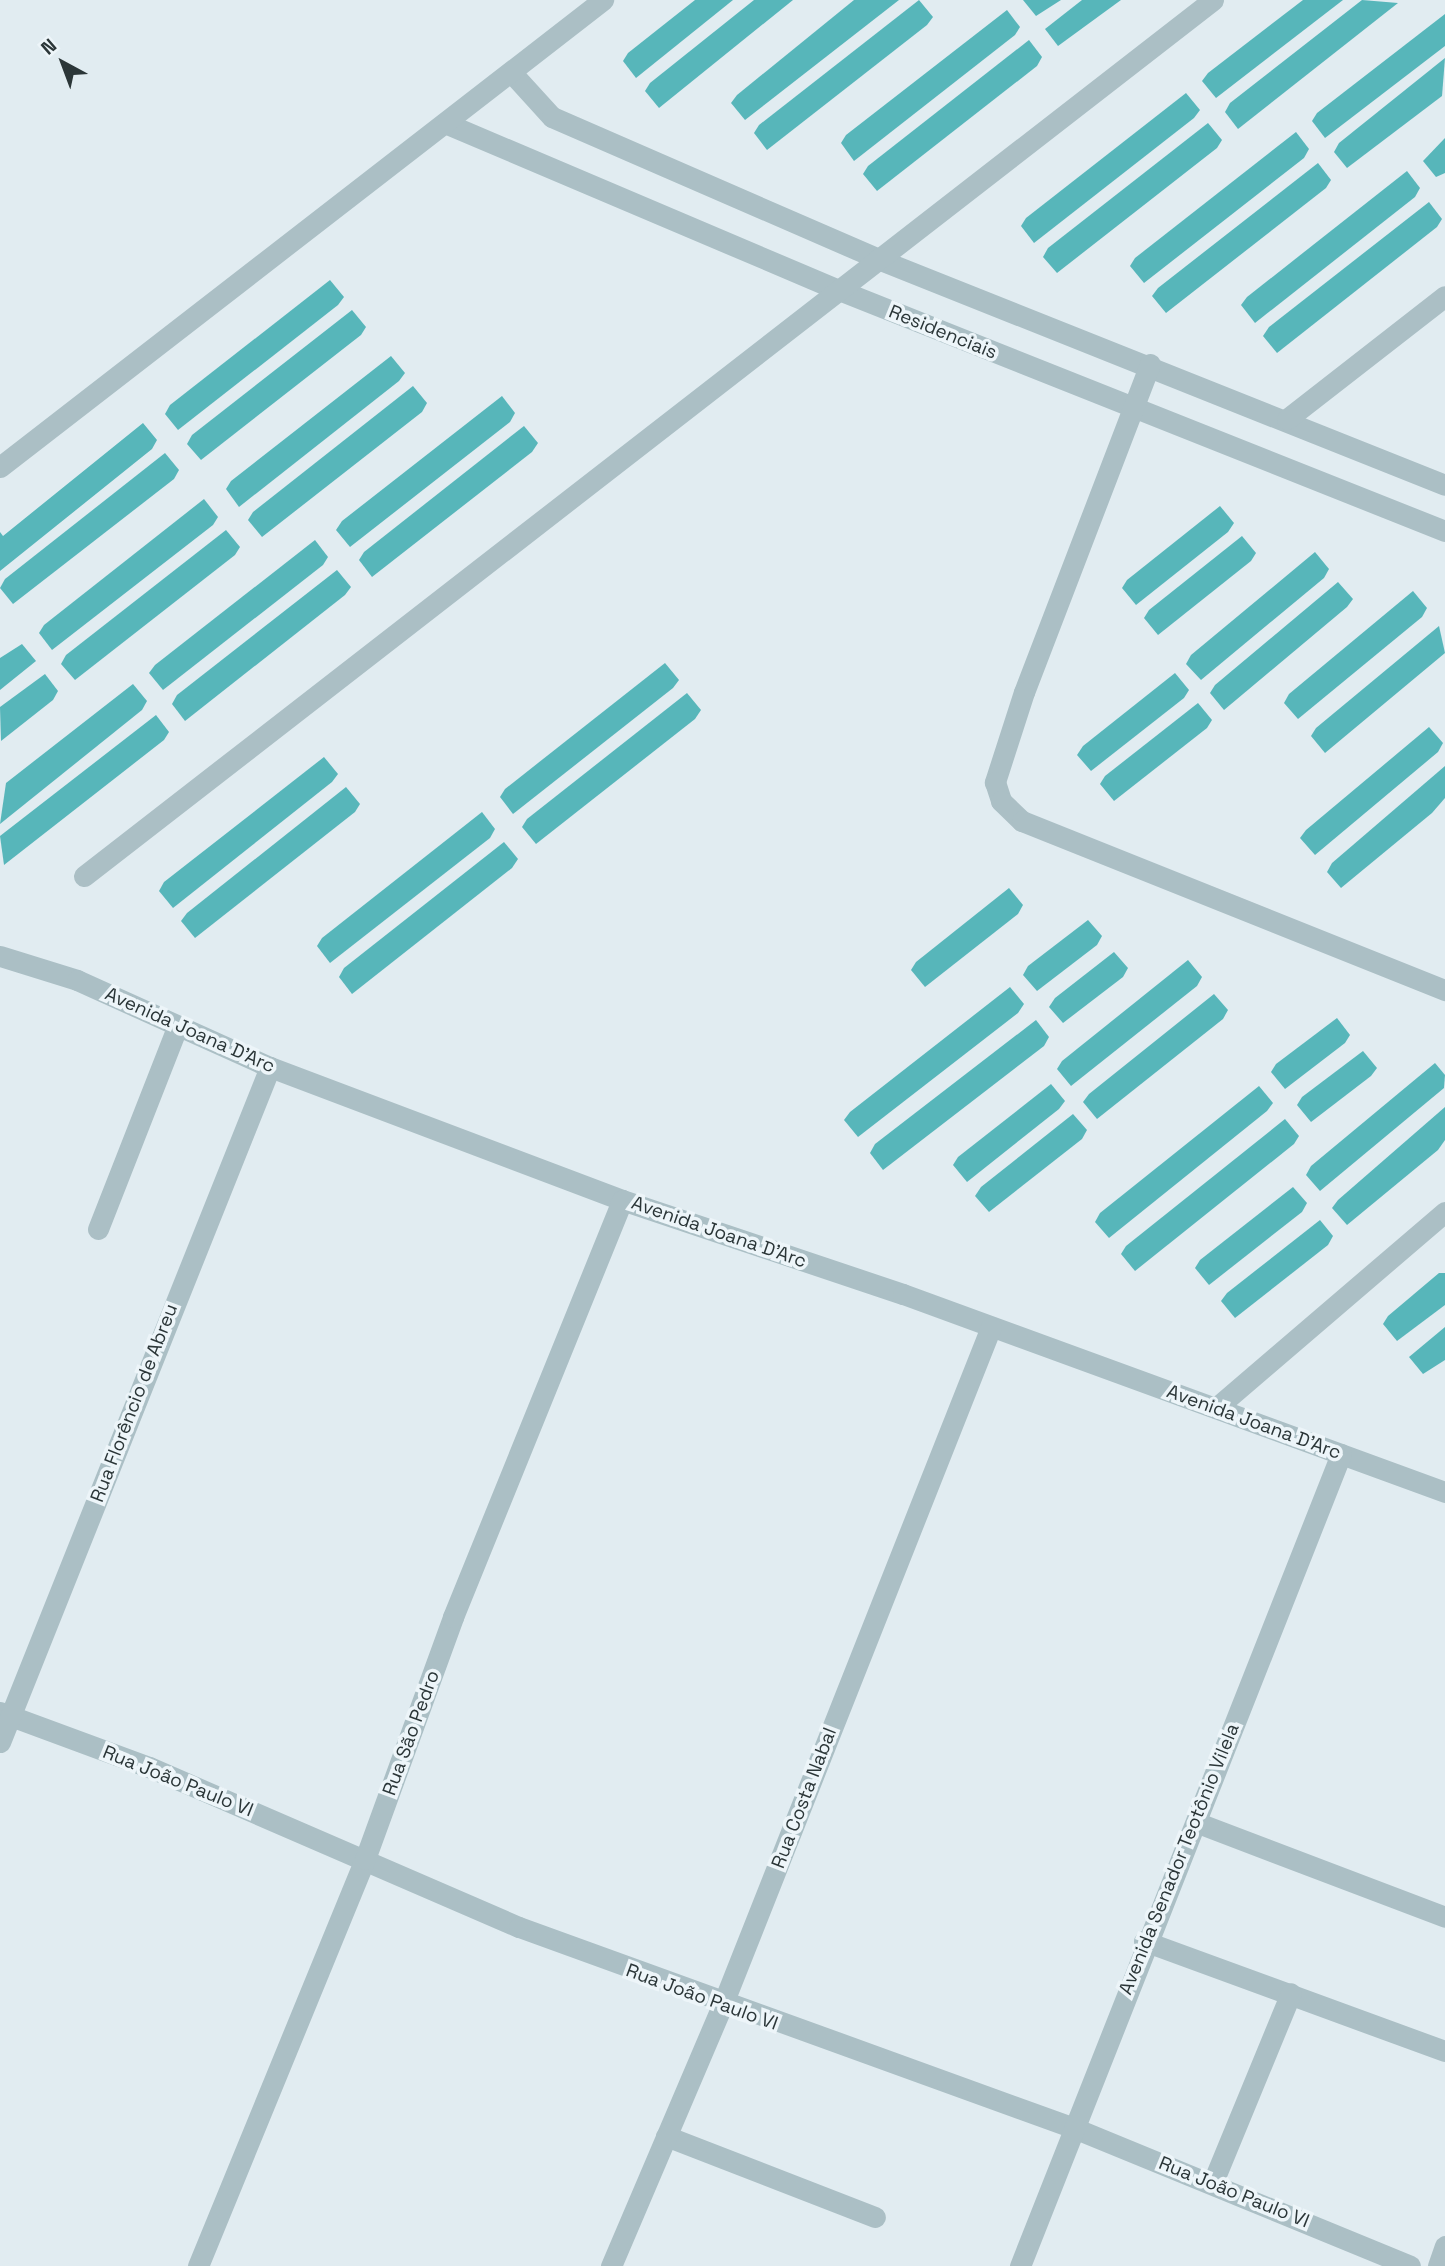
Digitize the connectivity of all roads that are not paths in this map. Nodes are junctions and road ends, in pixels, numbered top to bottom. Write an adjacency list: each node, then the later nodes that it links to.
1 (603, 0): 3 (street)
2 (1213, 0): 5 (street)
3 (511, 72): 4 (street); 5 (street)
4 (445, 123): 6 (street, Residenciais); 11 (street)
5 (878, 259): 6 (street); 8 (street)
6 (839, 290): 9 (street, Residenciais); 14 (street)
7 (1445, 296): 10 (street)
8 (1150, 364): 9 (street); 10 (street)
9 (1133, 407): 13 (street, Residenciais); 16 (street)
10 (1287, 419): 12 (street)
11 (0, 467)
12 (1445, 485)
13 (1445, 531)
14 (84, 877)
15 (0, 956): 17 (street, Avenida Joana D'Arc)
16 (1445, 990)
17 (177, 1027): 18 (street, Avenida Joana D'Arc); 21 (street)
18 (270, 1067): 19 (street, Avenida Joana D'Arc); 26 (street, Rua Florêncio de Abreu)
19 (622, 1200): 22 (street, Avenida Joana D'Arc); 29 (street, Rua São Pedro)
20 (1445, 1212): 23 (street)
21 (98, 1229)
22 (991, 1327): 23 (street, Avenida Joana D'Arc); 33 (street, Rua Costa Nabal)
23 (1216, 1408): 24 (street, Avenida Joana D'Arc)
24 (1341, 1454): 25 (street, Avenida Joana D'Arc); 28 (street, Avenida Senador Teotônio Vilela)
25 (1445, 1492)
26 (5, 1714): 27 (street, Rua Florêncio de Abreu); 29 (street, Rua João Paulo VI)
27 (0, 1742)
28 (1198, 1823): 30 (street); 31 (street, Avenida Senador Teotônio Vilela)
29 (365, 1859): 33 (street, Rua João Paulo VI); 40 (street, Rua São Pedro)
30 (1445, 1917)
31 (1144, 1941): 32 (street); 35 (street, Avenida Senador Teotônio Vilela)
32 (1291, 1993): 34 (street); 37 (street)
33 (722, 2006): 35 (street, Rua João Paulo VI); 36 (street, Rua Costa Nabal)
34 (1445, 2051)
35 (1074, 2128): 37 (street, Rua João Paulo VI); 42 (street, Avenida Senador Teotônio Vilela)
36 (666, 2136): 38 (street); 41 (street, Rua Costa Nabal)
37 (1213, 2182): 43 (street, Rua João Paulo VI)
38 (875, 2217)
39 (1445, 2246): 44 (street)
40 (198, 2266)
41 (611, 2266)
42 (1020, 2266)
43 (1410, 2266)
44 (1438, 2266)

